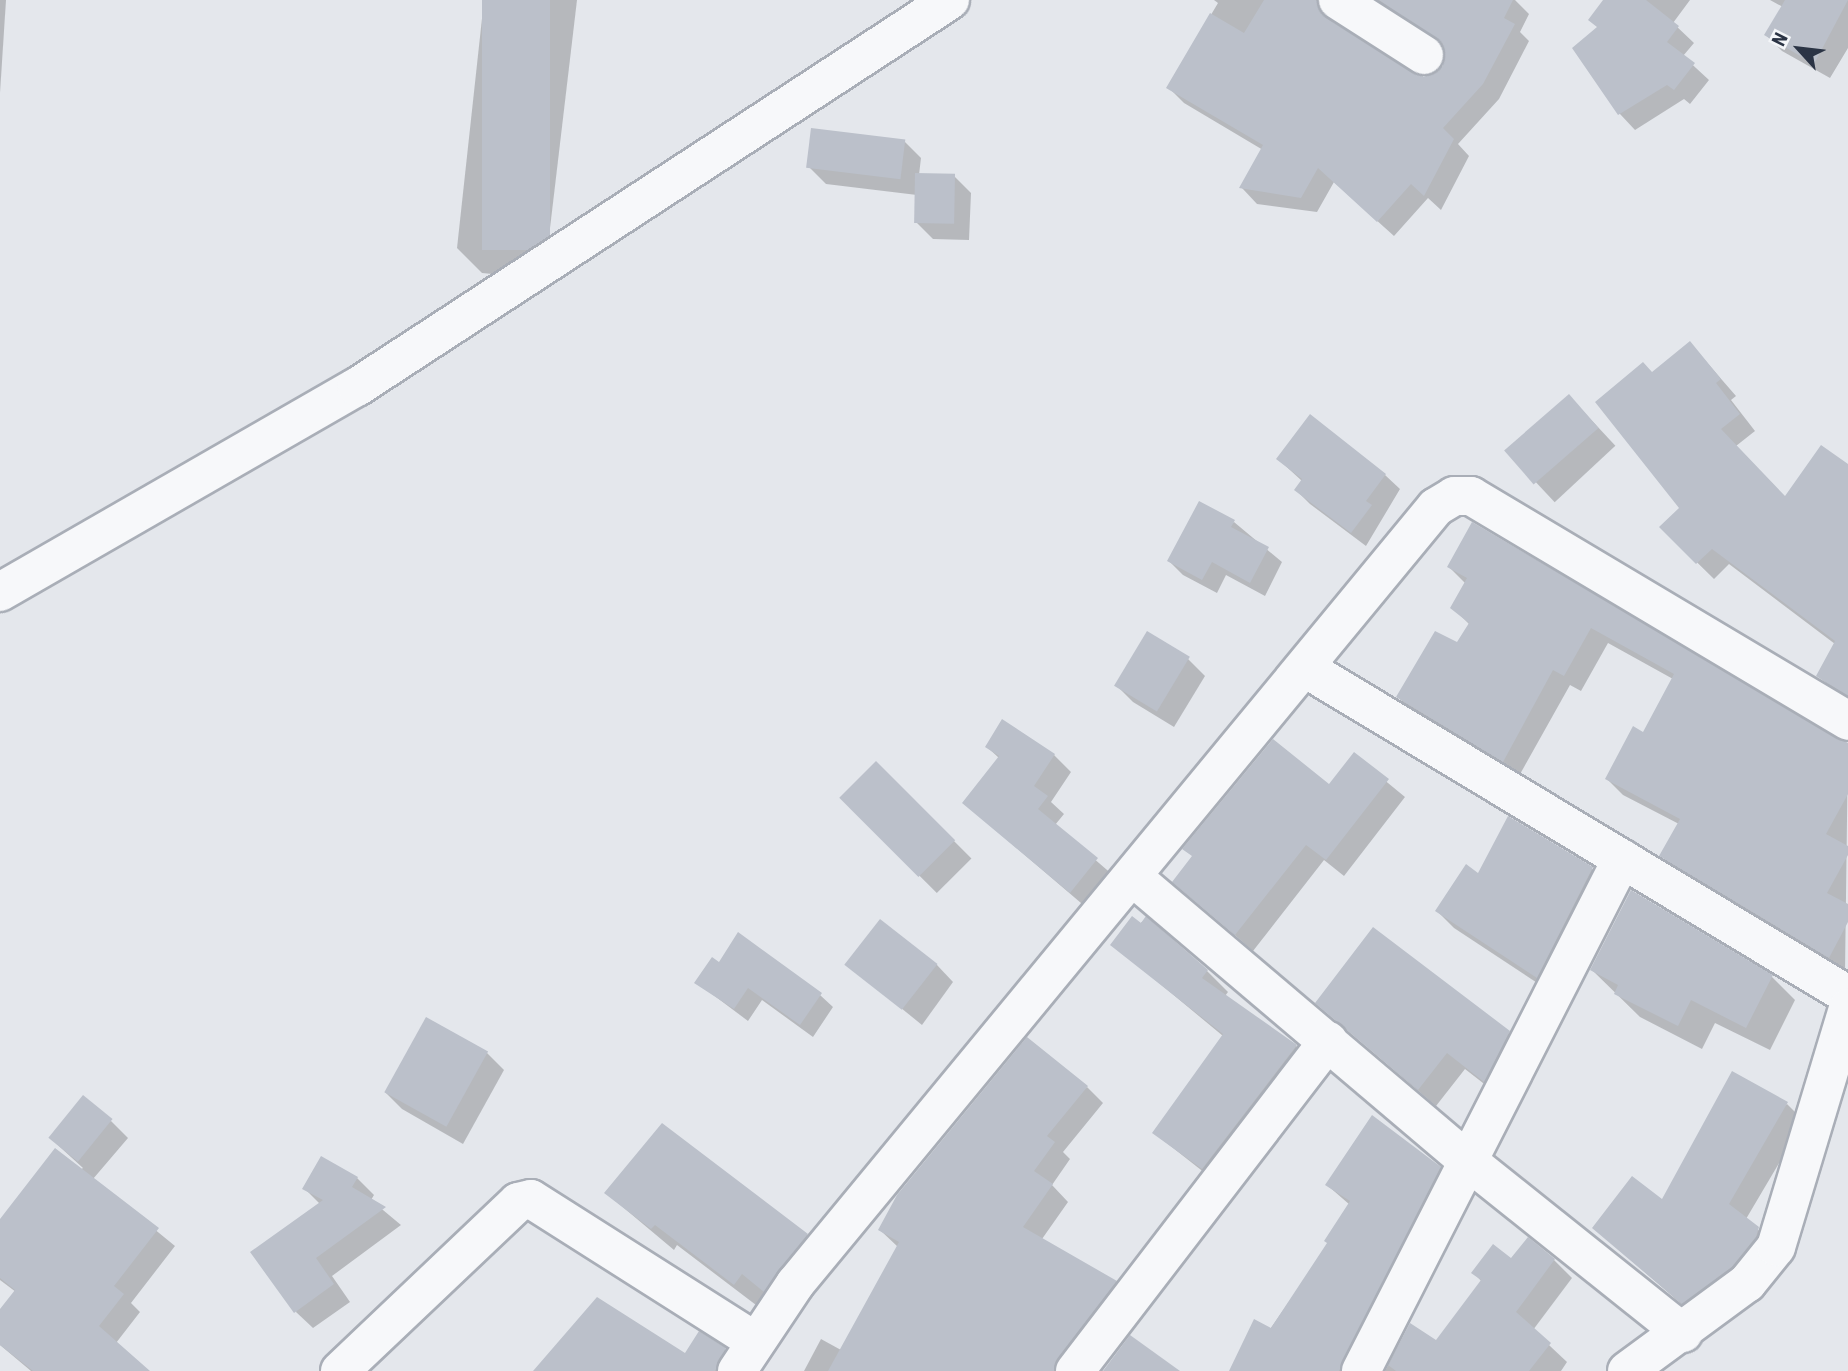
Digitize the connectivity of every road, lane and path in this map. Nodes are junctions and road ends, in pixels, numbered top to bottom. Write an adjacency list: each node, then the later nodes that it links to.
1 (950, 0): 4 (street)
2 (1338, 0): 3 (street)
3 (1424, 55)
4 (0, 592)
5 (1305, 668): 6 (street); 7 (street); 8 (street)
6 (1848, 721)
7 (1622, 859): 9 (street); 12 (street)
8 (1134, 878): 11 (street); 14 (street)
9 (1848, 995)
10 (1848, 1008): 13 (street)
11 (1328, 1041): 12 (street); 16 (street)
12 (1469, 1162): 13 (street); 17 (street)
13 (1683, 1333): 18 (street)
14 (746, 1356): 15 (street)
15 (340, 1371)
16 (1076, 1371)
17 (1361, 1371)
18 (1627, 1371)

